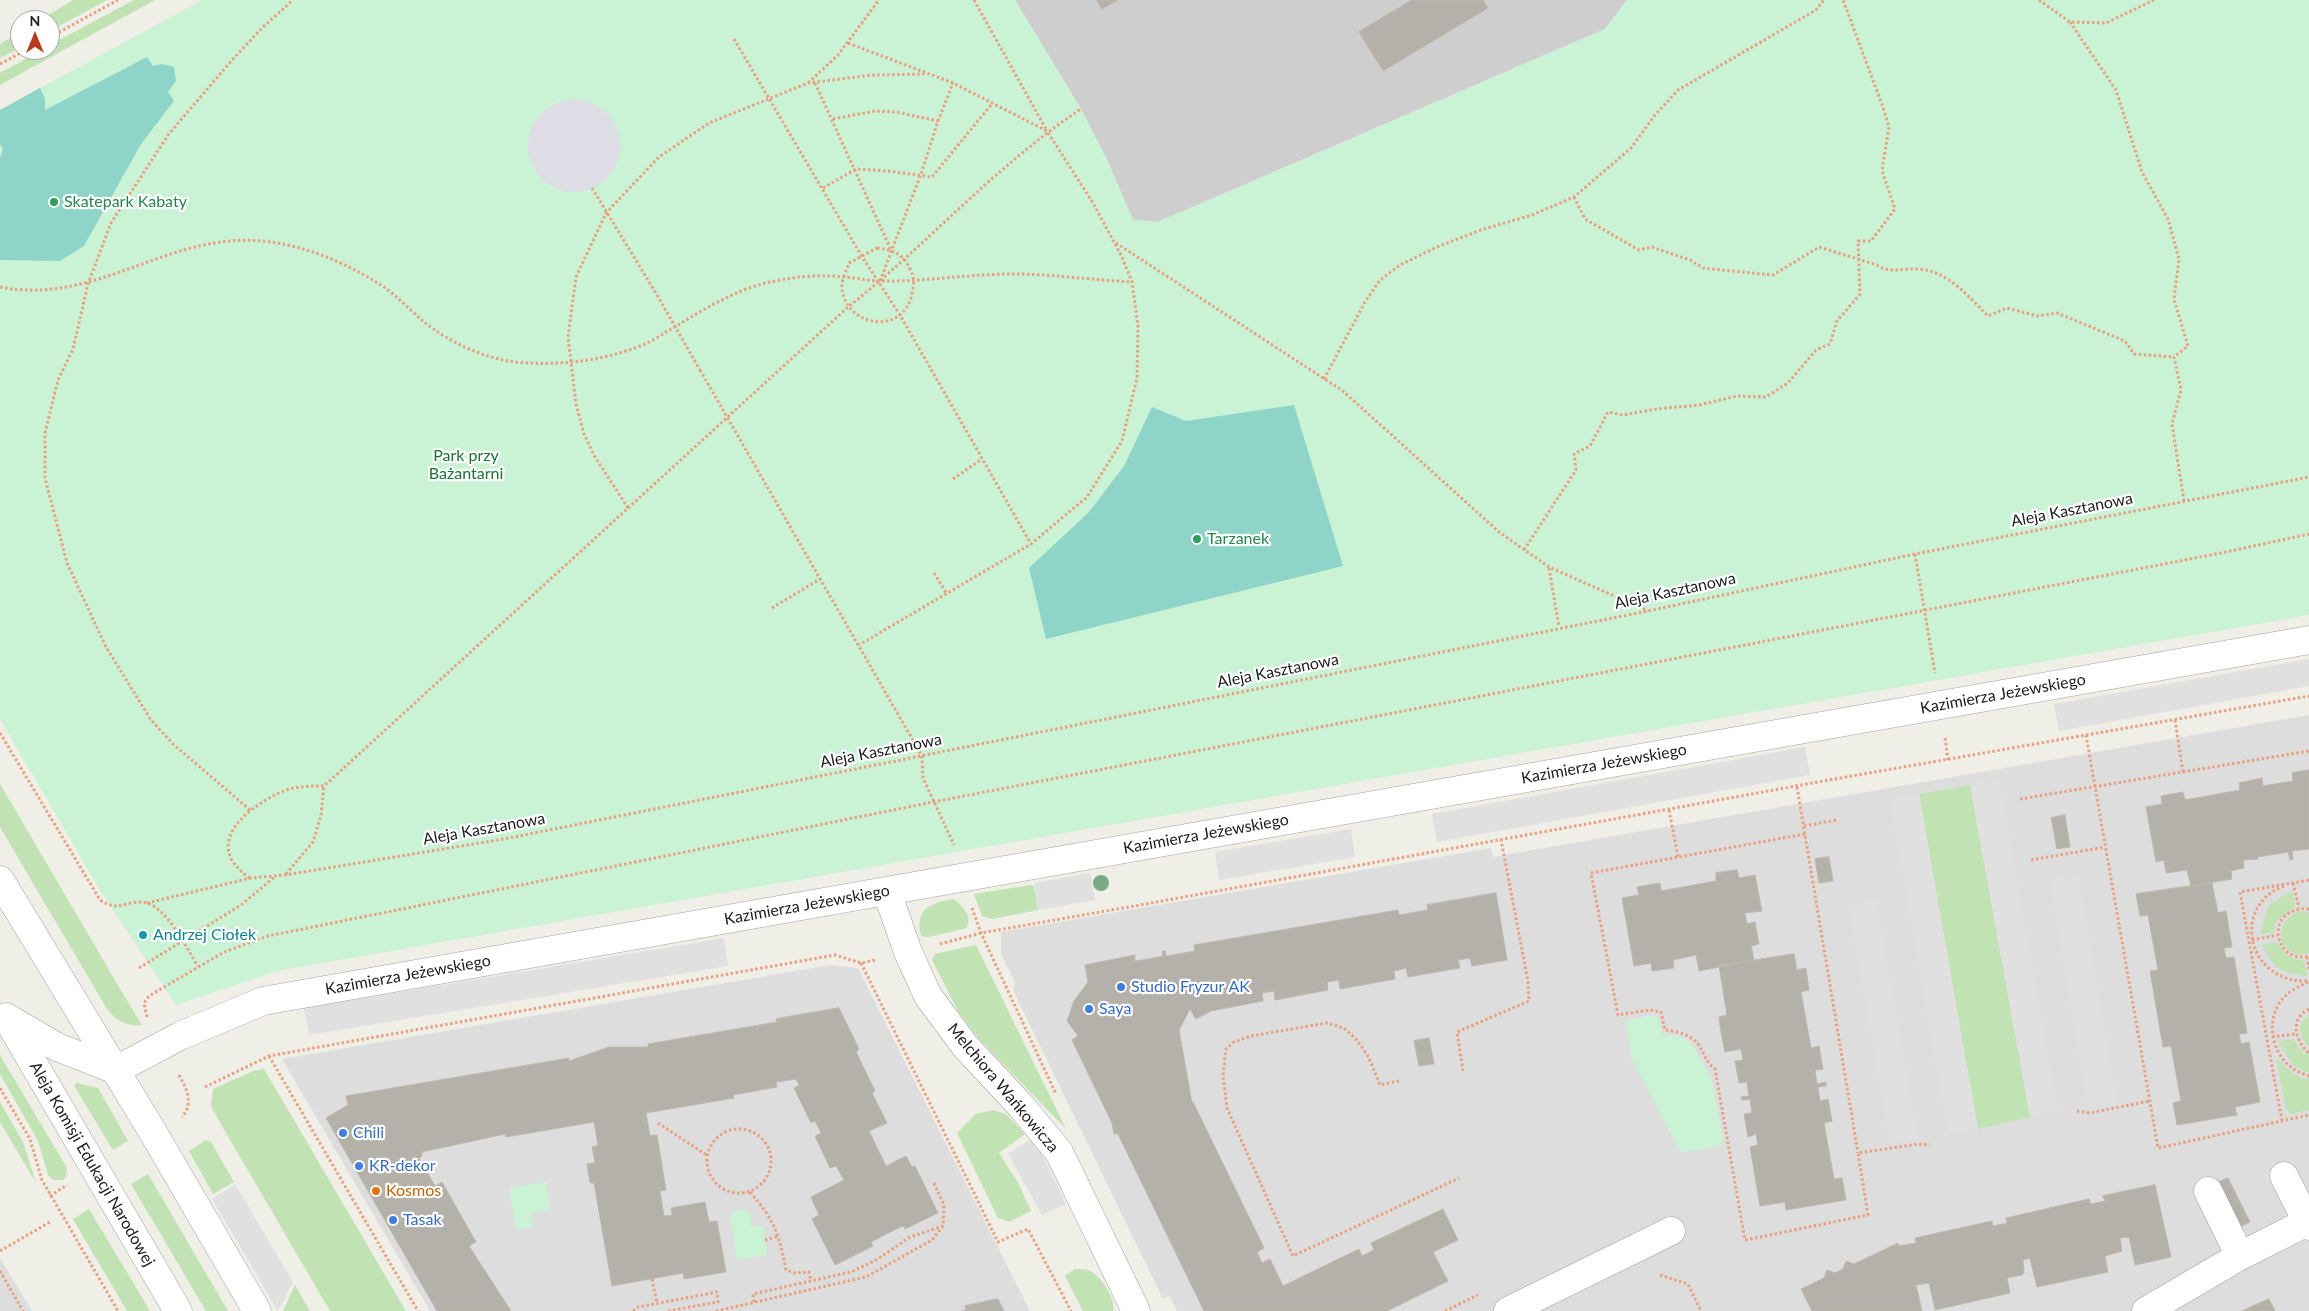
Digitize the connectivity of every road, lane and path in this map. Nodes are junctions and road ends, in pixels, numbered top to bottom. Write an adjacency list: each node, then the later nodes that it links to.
1 (118, 0): 10 (path)
2 (293, 0): 38 (path)
3 (879, 0): 12 (path)
4 (974, 0): 22 (path)
5 (1824, 0): 27 (path)
6 (1843, 0): 33 (path)
7 (2039, 0): 9 (path)
8 (2154, 0): 9 (path)
9 (2070, 22): 42 (path)
10 (60, 32)
11 (734, 39): 17 (path)
12 (848, 43): 13 (path); 14 (path)
13 (930, 74): 15 (path); 16 (path)
14 (808, 83): 15 (path); 17 (path)
15 (815, 83): 20 (path)
16 (953, 83): 18 (path); 21 (path)
17 (769, 98): 26 (path); 28 (path)
18 (991, 104): 22 (path); 24 (path)
19 (1081, 109): 22 (path)
20 (833, 119): 21 (path); 23 (path)
21 (938, 121): 24 (path)
22 (1047, 132): 29 (path); 32 (path)
23 (856, 170): 24 (path); 26 (path); 30 (path)
24 (921, 174): 30 (path)
25 (592, 188): 28 (path)
26 (823, 188): 31 (path)
27 (1574, 197): 33 (path); 44 (path)
28 (606, 213): 43 (path); 45 (path, bridge)
29 (1115, 243): 37 (path); 44 (path)
30 (891, 250): 31 (path); 32 (path); 36 (path)
31 (861, 255): 34 (path); 36 (path)
32 (905, 258): 35 (path); 36 (path)
33 (1858, 260): 42 (path); 53 (path)
34 (844, 277): 36 (path); 40 (path); 43 (path)
35 (915, 279): 36 (path); 37 (path); 41 (path)
36 (880, 282): 40 (path); 41 (path)
37 (1132, 282): 52 (path)
38 (88, 284): 39 (path); 43 (path); 79 (path)
39 (0, 287)
40 (848, 307): 41 (path); 45 (path)
41 (900, 315): 46 (path)
42 (2174, 357): 49 (path)
43 (570, 364): 50 (path)
44 (1324, 379): 53 (path)
45 (727, 419): 50 (path); 57 (path)
46 (982, 459): 48 (path); 52 (path)
47 (2309, 477): 49 (path, Aleja Kasztanowa)
48 (953, 480)
49 (2184, 502): 54 (path, Aleja Kasztanowa)
50 (628, 508): 74 (path)
51 (2309, 534): 60 (path)
52 (1031, 544): 58 (path)
53 (1524, 550): 55 (path)
54 (1914, 554): 60 (path); 61 (path, Aleja Kasztanowa)
55 (1548, 567): 61 (path); 62 (path)
56 (934, 572): 58 (path)
57 (820, 579): 59 (path); 64 (path)
58 (947, 594): 64 (path)
59 (772, 608)
60 (1926, 609): 66 (path); 78 (path)
61 (1648, 610): 62 (path, Aleja Kasztanowa)
62 (1560, 627): 71 (path, Aleja Kasztanowa)
63 (2309, 640): 66 (street, Kazimierza Jeżewskiego)
64 (859, 645): 71 (path)
65 (2309, 696): 67 (path)
66 (1940, 706): 72 (path); 90 (street, Kazimierza Jeżewskiego)
67 (2175, 720): 69 (path); 73 (path)
68 (0, 732): 96 (path, Aleja Kasztanowa)
69 (2086, 735): 72 (path); 76 (path)
70 (2309, 751): 73 (path)
71 (922, 756): 78 (path); 89 (path, Aleja Kasztanowa)
72 (1948, 760): 75 (path)
73 (2183, 772): 76 (path)
74 (324, 786): 79 (path); 89 (path)
75 (1797, 787): 80 (path); 82 (path)
76 (2095, 787): 77 (path); 85 (path)
77 (2020, 799)
78 (933, 802): 90 (path); 106 (path)
79 (250, 810): 91 (path)
80 (1669, 810): 84 (path); 86 (path)
81 (1836, 820): 82 (path)
82 (1804, 826): 83 (path)
83 (1805, 834): 86 (path); 132 (path)
84 (1501, 840): 99 (path); 120 (path)
85 (2105, 847): 87 (path); 125 (path)
86 (1678, 857): 132 (path)
87 (2031, 860)
88 (277, 875): 89 (path, Aleja Kasztanowa); 91 (path, Aleja Kasztanowa); 102 (path)
89 (285, 875)
90 (961, 877): 95 (street, Kazimierza Jeżewskiego); 99 (path)
91 (250, 878): 96 (path, Aleja Kasztanowa)
92 (0, 880): 118 (street)
93 (2309, 881): 94 (path)
94 (2293, 882): 97 (path); 101 (path); 101 (path)
95 (886, 892): 103 (street, Melchiora Wańkowicza); 118 (street, Kazimierza Jeżewskiego)
96 (147, 903): 102 (path)
97 (2299, 908): 98 (path); 100 (path)
98 (2309, 909)
99 (981, 933): 103 (path)
100 (2278, 935): 101 (path); 104 (path)
101 (2251, 940): 109 (path); 115 (path)
102 (182, 941): 106 (path); 107 (path)
103 (908, 952): 105 (path); 165 (street, Melchiora Wańkowicza)
104 (2308, 956): 108 (path)
105 (861, 963): 117 (path); 164 (path)
106 (198, 966): 112 (path)
107 (139, 968)
108 (2309, 970)
109 (2309, 982): 114 (path)
110 (2309, 1009): 113 (path)
111 (3, 1011): 118 (street, Aleja Komisji Edukacji Narodowej); 158 (street, Aleja Komisji Edukacji Narodowej)
112 (149, 1020)
113 (2296, 1034): 114 (path); 116 (path)
114 (2272, 1037): 115 (path); 121 (path)
115 (2267, 1038): 129 (path)
116 (2309, 1053)
117 (269, 1056): 123 (path); 160 (path)
118 (116, 1070): 159 (street)
119 (176, 1070): 128 (path)
120 (1462, 1071)
121 (2309, 1076)
122 (1399, 1081): 135 (path)
123 (205, 1087)
124 (0, 1088): 140 (path)
125 (2149, 1101): 126 (path); 129 (path)
126 (2077, 1111)
127 (2309, 1115): 129 (path)
128 (180, 1118)
129 (2282, 1121)
130 (658, 1123): 133 (path)
131 (1930, 1145): 132 (path)
132 (1858, 1153)
133 (708, 1156): 138 (path); 138 (path)
134 (2284, 1176): 142 (street)
135 (1459, 1178)
136 (932, 1181): 143 (path)
137 (70, 1183): 140 (path)
138 (749, 1191): 145 (path)
139 (2208, 1191): 148 (street)
140 (50, 1196): 157 (path)
141 (50, 1222): 147 (path)
142 (2308, 1223): 148 (street)
143 (944, 1226): 152 (path); 153 (path)
144 (1671, 1231): 155 (street)
145 (780, 1236): 146 (path); 152 (path)
146 (765, 1240)
147 (0, 1251)
148 (2240, 1256): 167 (street)
149 (0, 1271): 156 (path)
150 (1650, 1272): 166 (path)
151 (652, 1279): 154 (path)
152 (811, 1281): 153 (path)
153 (754, 1302): 163 (path)
154 (657, 1303): 161 (path); 162 (path)
155 (1519, 1309)
156 (23, 1311)
157 (118, 1311)
158 (178, 1311)
159 (257, 1311)
160 (418, 1311)
161 (633, 1311)
162 (668, 1311)
163 (716, 1311)
164 (1071, 1311)
165 (1136, 1311)
166 (1701, 1311)
167 (2144, 1311)

